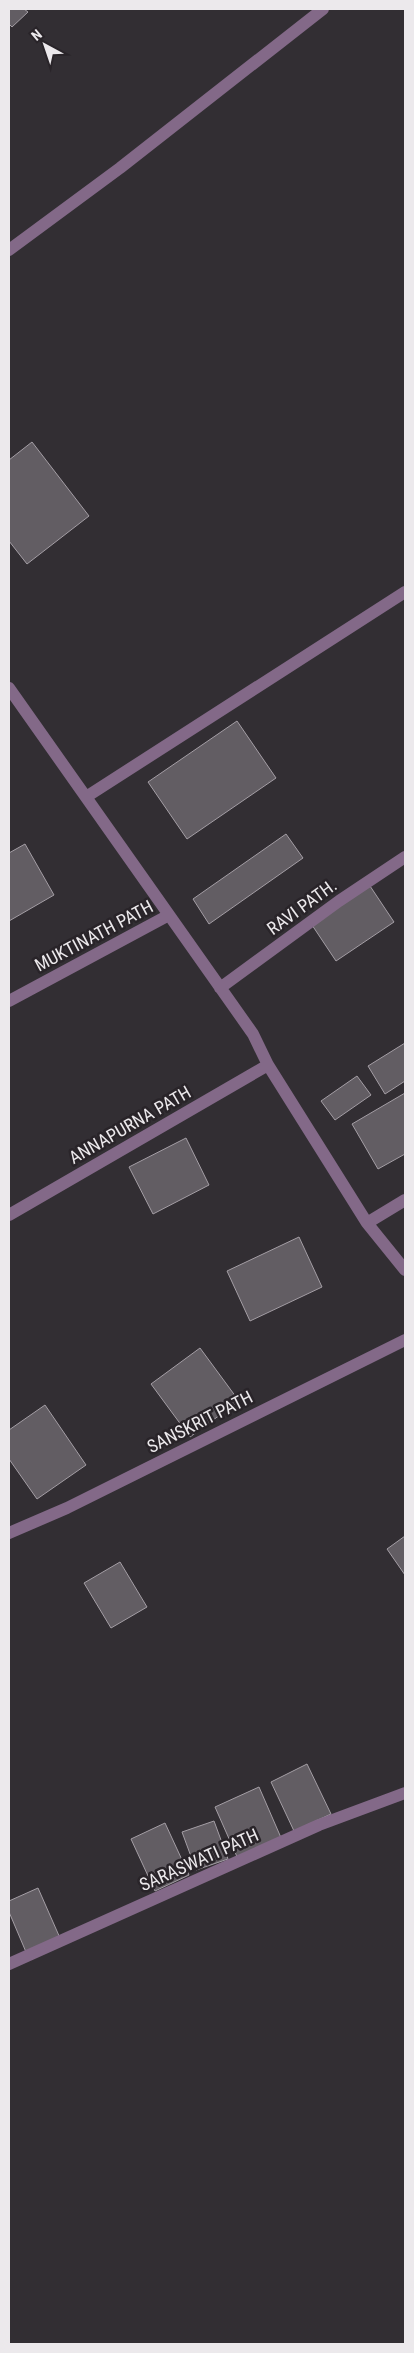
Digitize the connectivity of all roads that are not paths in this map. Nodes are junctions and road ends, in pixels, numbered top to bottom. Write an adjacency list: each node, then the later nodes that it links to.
1 (323, 9): 2 (street)
2 (9, 250)
3 (405, 592): 6 (street)
4 (9, 688): 5 (street)
5 (14, 704): 6 (street)
6 (86, 797): 8 (street)
7 (405, 857): 9 (street, RAVI PATH.)
8 (169, 915): 9 (street); 10 (street, MUKTINATH PATH)
9 (220, 988): 11 (street)
10 (9, 1002)
11 (268, 1066): 13 (street, ANNAPURNA PATH); 14 (street)
12 (405, 1200): 14 (street)
13 (9, 1215)
14 (367, 1223): 15 (street)
15 (405, 1270)
16 (405, 1340): 17 (street, SANSKRIT PATH)
17 (9, 1533)
18 (405, 1793): 19 (street, SARASWATI PATH)
19 (9, 1964)

